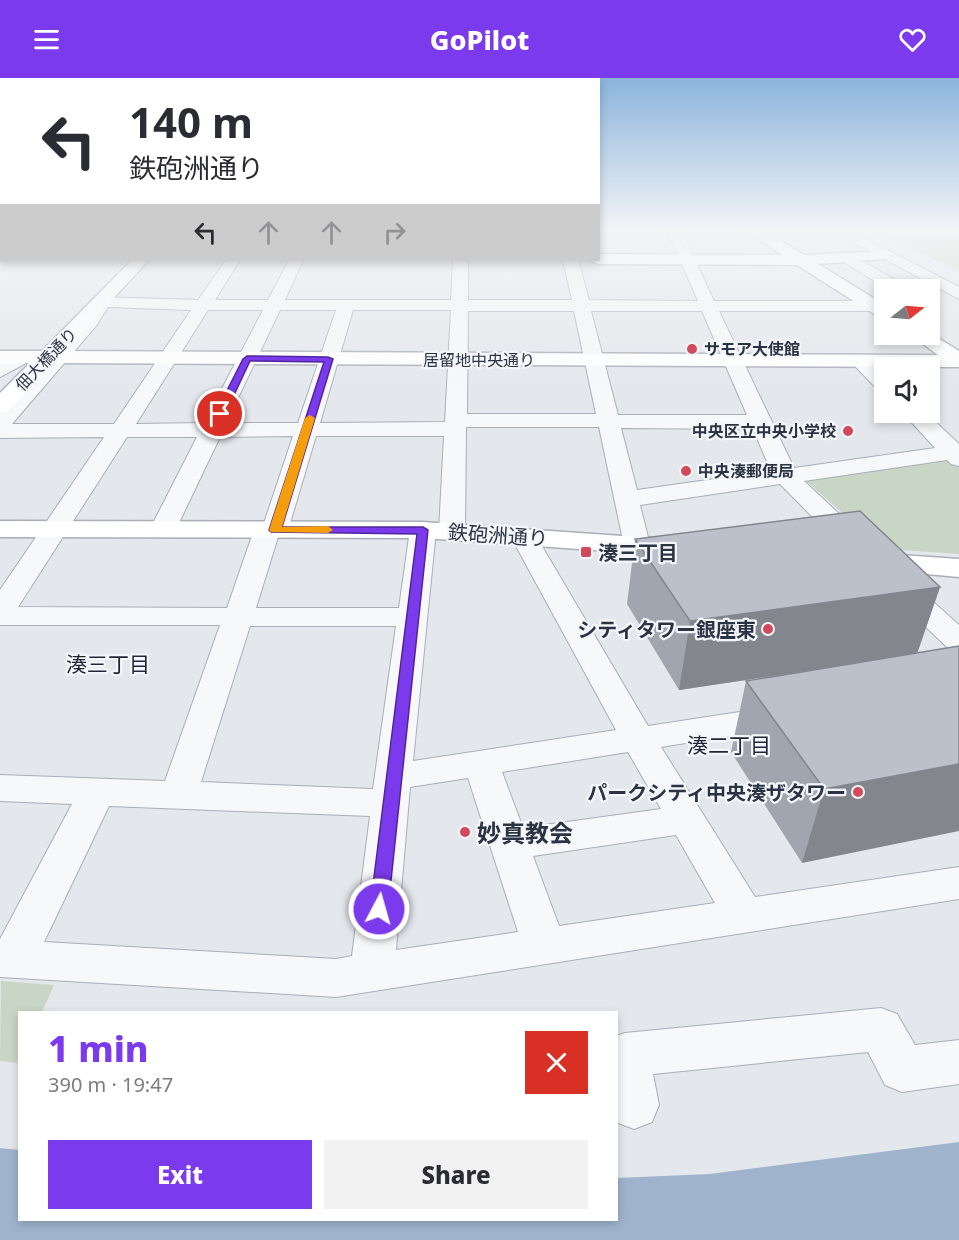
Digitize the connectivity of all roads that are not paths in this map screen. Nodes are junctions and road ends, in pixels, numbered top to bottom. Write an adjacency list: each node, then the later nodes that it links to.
1 (100, 284): 33 (street, 佃大橋通り)
2 (118, 284): 11 (street)
3 (217, 284): 14 (street)
4 (284, 284): 15 (street)
5 (460, 284): 17 (street)
6 (576, 284): 19 (street)
7 (698, 284): 20 (street)
8 (841, 284): 18 (street)
9 (941, 284): 10 (street)
10 (959, 294)
11 (103, 300): 14 (street); 24 (street)
12 (959, 300): 13 (street)
13 (940, 302)
14 (203, 305): 15 (street); 25 (street)
15 (273, 305): 16 (street); 26 (street)
16 (346, 305): 17 (street); 27 (street)
17 (460, 305): 19 (street); 28 (street)
18 (874, 305)
19 (581, 306): 20 (street); 30 (street)
20 (709, 307): 21 (street); 31 (street)
21 (874, 309)
22 (936, 345): 29 (street)
23 (0, 357): 33 (street, 居留地中央通り)
24 (52, 358): 25 (street, 居留地中央通り); 33 (street, 居留地中央通り); 41 (street)
25 (166, 358): 26 (street, 居留地中央通り); 42 (street)
26 (247, 359): 27 (street, 居留地中央通り); 43 (street)
27 (328, 359): 28 (street, 居留地中央通り); 44 (street)
28 (458, 360): 30 (street, 居留地中央通り); 40 (street)
29 (959, 360): 32 (street, 居留地中央通り)
30 (593, 361): 31 (street, 居留地中央通り); 37 (street)
31 (734, 361): 32 (street, 居留地中央通り); 38 (street)
32 (860, 361): 34 (street)
33 (17, 369): 35 (street, 佃大橋通り); 36 (street, 佃大橋通り)
34 (874, 375)
35 (0, 386)
36 (0, 406)
37 (608, 421): 38 (street); 40 (street); 48 (street)
38 (761, 422): 47 (street)
39 (924, 423): 46 (street)
40 (456, 424): 44 (street); 53 (street)
41 (0, 425)
42 (119, 430): 43 (street); 45 (street); 50 (street)
43 (212, 430): 44 (street); 51 (street)
44 (306, 430): 52 (street)
45 (0, 431)
46 (956, 454): 47 (street)
47 (786, 477): 48 (street); 58 (street)
48 (628, 499): 55 (street)
49 (0, 529): 50 (street, 鉄砲洲通り)
50 (55, 529): 51 (street, 鉄砲洲通り); 60 (street)
51 (163, 529): 52 (street, 鉄砲洲通り)
52 (271, 530): 53 (street, 鉄砲洲通り); 61 (street)
53 (437, 531): 54 (street, 鉄砲洲通り); 62 (street)
54 (524, 537): 55 (street, 鉄砲洲通り); 65 (street)
55 (637, 545): 56 (street, 鉄砲洲通り)
56 (702, 550)
57 (839, 560): 58 (street)
58 (873, 562): 59 (street); 63 (street)
59 (959, 568)
60 (0, 614): 61 (street)
61 (238, 617): 62 (street); 70 (street)
62 (411, 617): 68 (street)
63 (959, 640)
64 (812, 712): 65 (street)
65 (638, 739): 66 (street); 71 (street)
66 (481, 763): 68 (street); 72 (street)
67 (0, 788): 69 (street)
68 (391, 790): 70 (street); 77 (street)
69 (97, 792): 70 (street); 76 (street)
70 (179, 795)
71 (686, 819): 72 (street); 74 (street)
72 (510, 845): 75 (street)
73 (959, 884): 74 (street)
74 (744, 915): 75 (street)
75 (544, 945): 77 (street)
76 (7, 958): 77 (street)
77 (372, 972)
78 (959, 1062): 79 (street)
79 (634, 1105)

